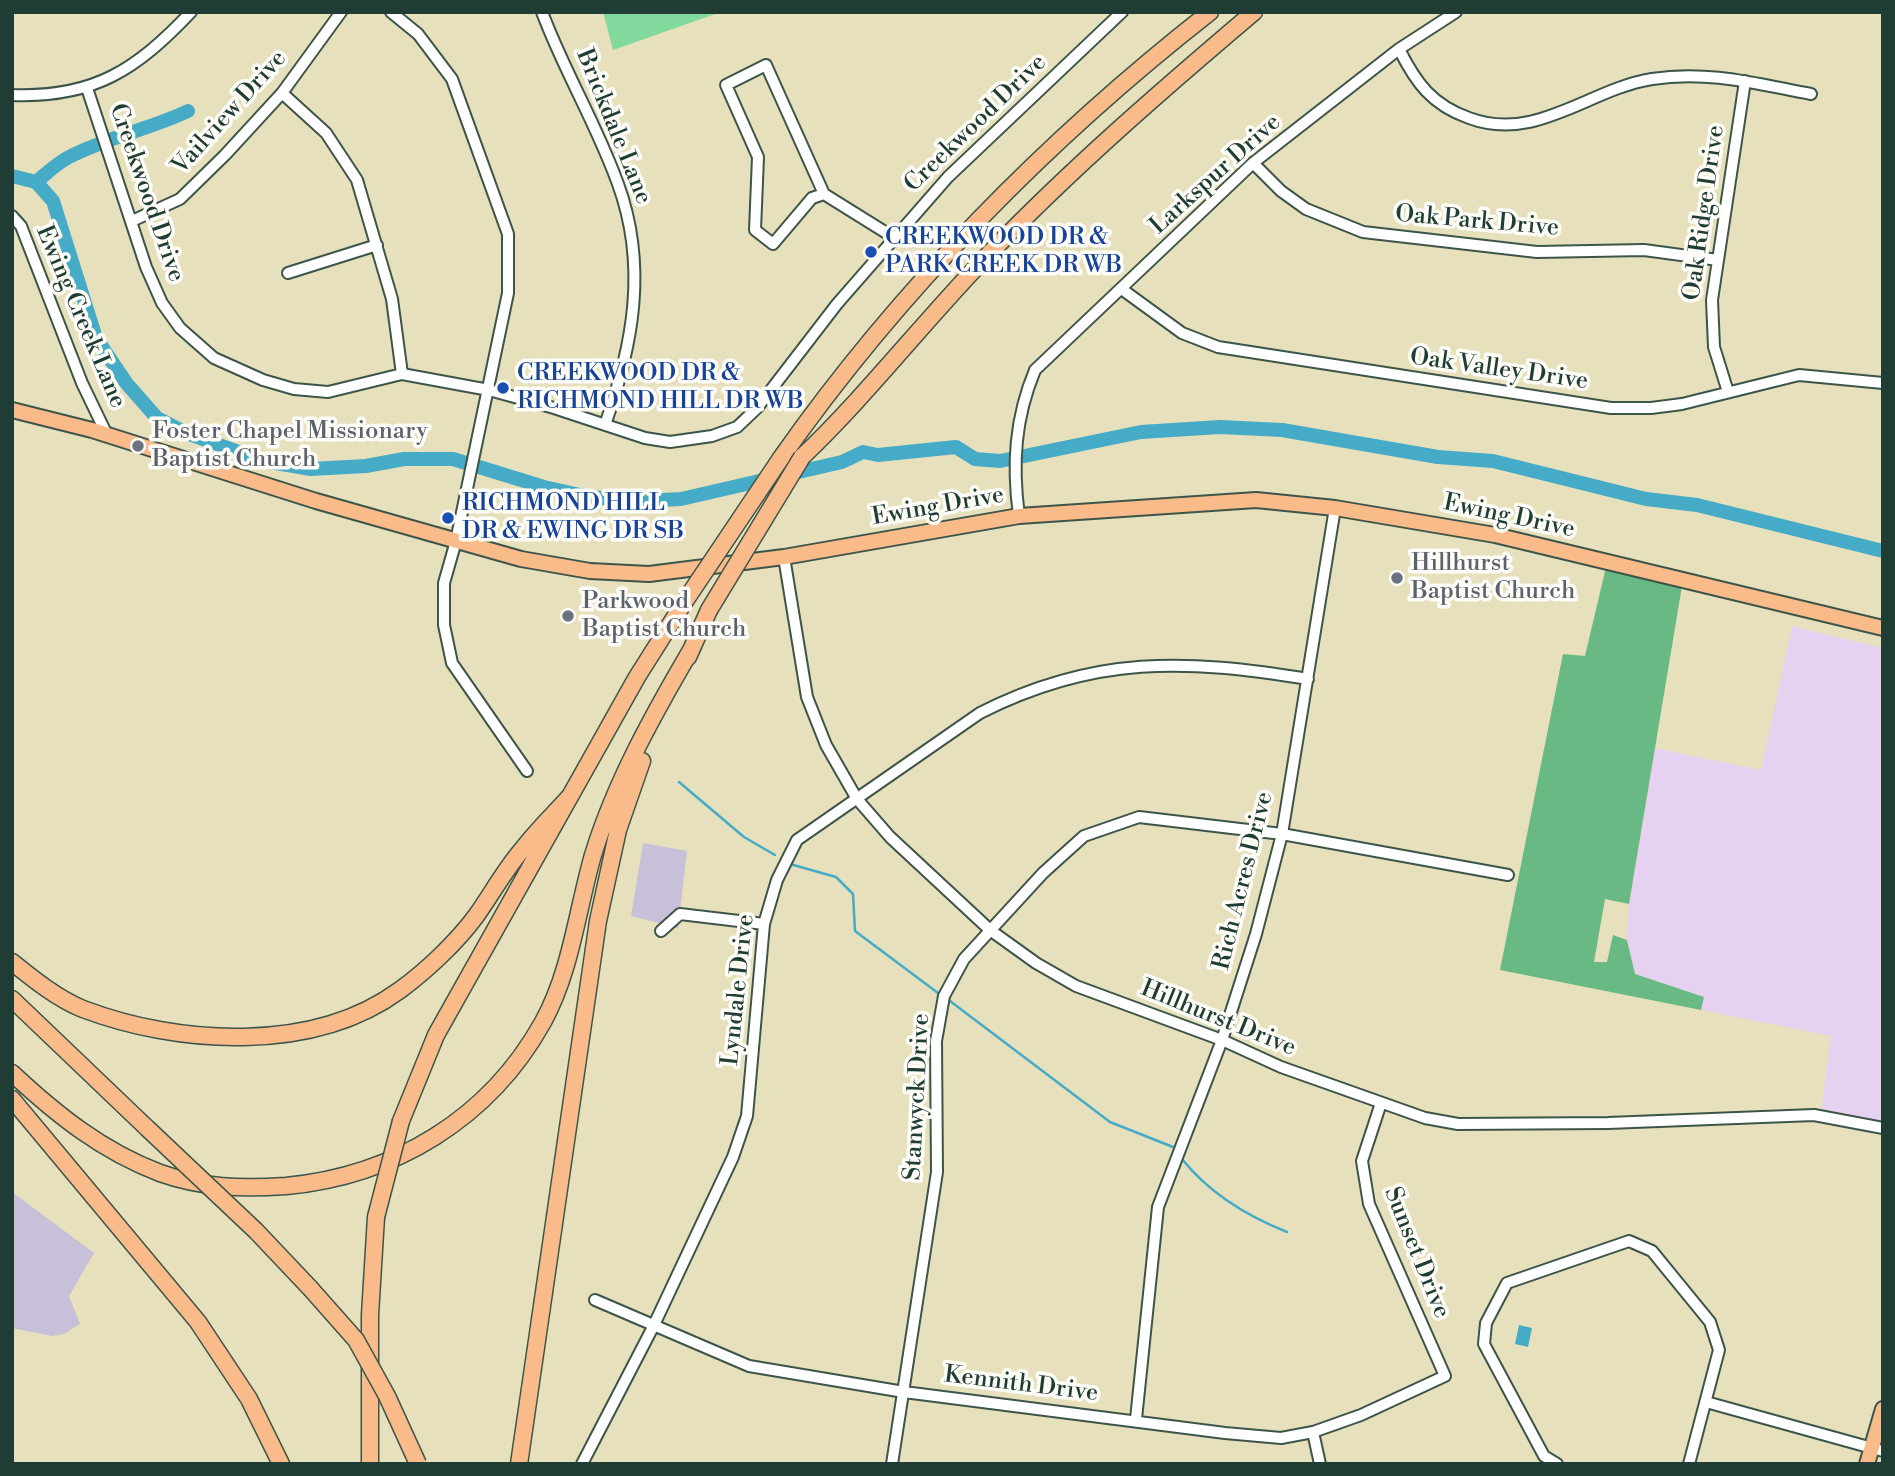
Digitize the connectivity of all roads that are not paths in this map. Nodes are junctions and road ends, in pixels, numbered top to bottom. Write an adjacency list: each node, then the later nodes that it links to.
1 (191, 12): 11 (street)
2 (341, 12): 12 (street, Vailview Drive)
3 (391, 12): 26 (street)
4 (542, 12): 29 (street, Brickdale Lane)
5 (1122, 12): 19 (street, Creekwood Drive)
6 (1210, 12): 39 (highway, bridge)
7 (1254, 12): 36 (highway, bridge)
8 (1456, 12): 9 (street, Larkspur Drive)
9 (1399, 49): 10 (street); 15 (street, Larkspur Drive)
10 (1745, 81): 13 (street); 21 (street, Oak Ridge Drive)
11 (87, 88): 14 (street); 18 (street, Creekwood Drive)
12 (282, 93): 18 (street, Vailview Drive); 20 (street)
13 (1811, 94)
14 (12, 95)
15 (1253, 163): 21 (street, Oak Park Drive); 23 (street, Larkspur Drive)
16 (824, 194): 16 (street); 19 (street)
17 (12, 216): 30 (street, Ewing Creek Lane)
18 (132, 221): 24 (street, Creekwood Drive)
19 (893, 237): 29 (street, Creekwood Drive)
20 (377, 245): 22 (street); 24 (street)
21 (1718, 260): 27 (street, Oak Ridge Drive)
22 (288, 273)
23 (1123, 289): 27 (street, Oak Valley Drive); 32 (street, Larkspur Drive)
24 (402, 374): 26 (street, Creekwood Drive)
25 (1883, 383): 27 (street, Oak Valley Drive)
26 (489, 390): 29 (street, Creekwood Drive); 33 (street)
27 (1728, 391)
28 (12, 410): 30 (main road, Ewing Drive)
29 (605, 425)
30 (107, 435): 33 (main road, Ewing Drive)
31 (1335, 508): 32 (main road, Ewing Drive); 35 (main road, Ewing Drive); 37 (street, Rich Acres Drive)
32 (1019, 516): 34 (main road, Ewing Drive)
33 (456, 541): 34 (main road, Ewing Drive); 38 (street)
34 (784, 557): 40 (street, Hillhurst Drive)
35 (1883, 628)
36 (691, 650): 49 (highway); 65 (highway)
37 (1308, 678): 40 (street, Lyndale Drive); 41 (street, Rich Acres Drive)
38 (527, 771)
39 (571, 795): 46 (highway); 63 (highway, bridge)
40 (857, 799): 43 (street, Lyndale Drive); 44 (street, Hillhurst Drive)
41 (1282, 834): 42 (street, Stanwyck Drive); 44 (street, Stanwyck Drive); 48 (street, Rich Acres Drive)
42 (1507, 875)
43 (764, 924): 45 (street); 54 (street, Lyndale Drive)
44 (990, 930): 48 (street, Hillhurst Drive); 56 (street, Stanwyck Drive)
45 (661, 931)
46 (12, 962)
47 (12, 999): 64 (highway, bridge)
48 (1222, 1041): 51 (street, Hillhurst Drive); 59 (street, Rich Acres Drive)
49 (12, 1073)
50 (12, 1099): 62 (highway)
51 (1381, 1103): 52 (street, Hillhurst Drive); 55 (street, Sunset Drive)
52 (1883, 1128)
53 (595, 1300): 54 (street, Kennith Drive)
54 (653, 1327): 56 (street, Kennith Drive); 66 (street, Lyndale Drive)
55 (1445, 1376): 60 (street, Kennith Drive)
56 (904, 1392): 59 (street, Kennith Drive); 67 (street, Stanwyck Drive)
57 (1706, 1402): 61 (street); 69 (street); 70 (street)
58 (1883, 1409): 61 (main road)
59 (1136, 1419): 60 (street, Kennith Drive)
60 (1313, 1432): 68 (street)
61 (1874, 1454)
62 (281, 1464)
63 (370, 1464)
64 (418, 1464)
65 (519, 1464)
66 (582, 1464)
67 (892, 1464)
68 (1320, 1464)
69 (1557, 1464)
70 (1689, 1464)

